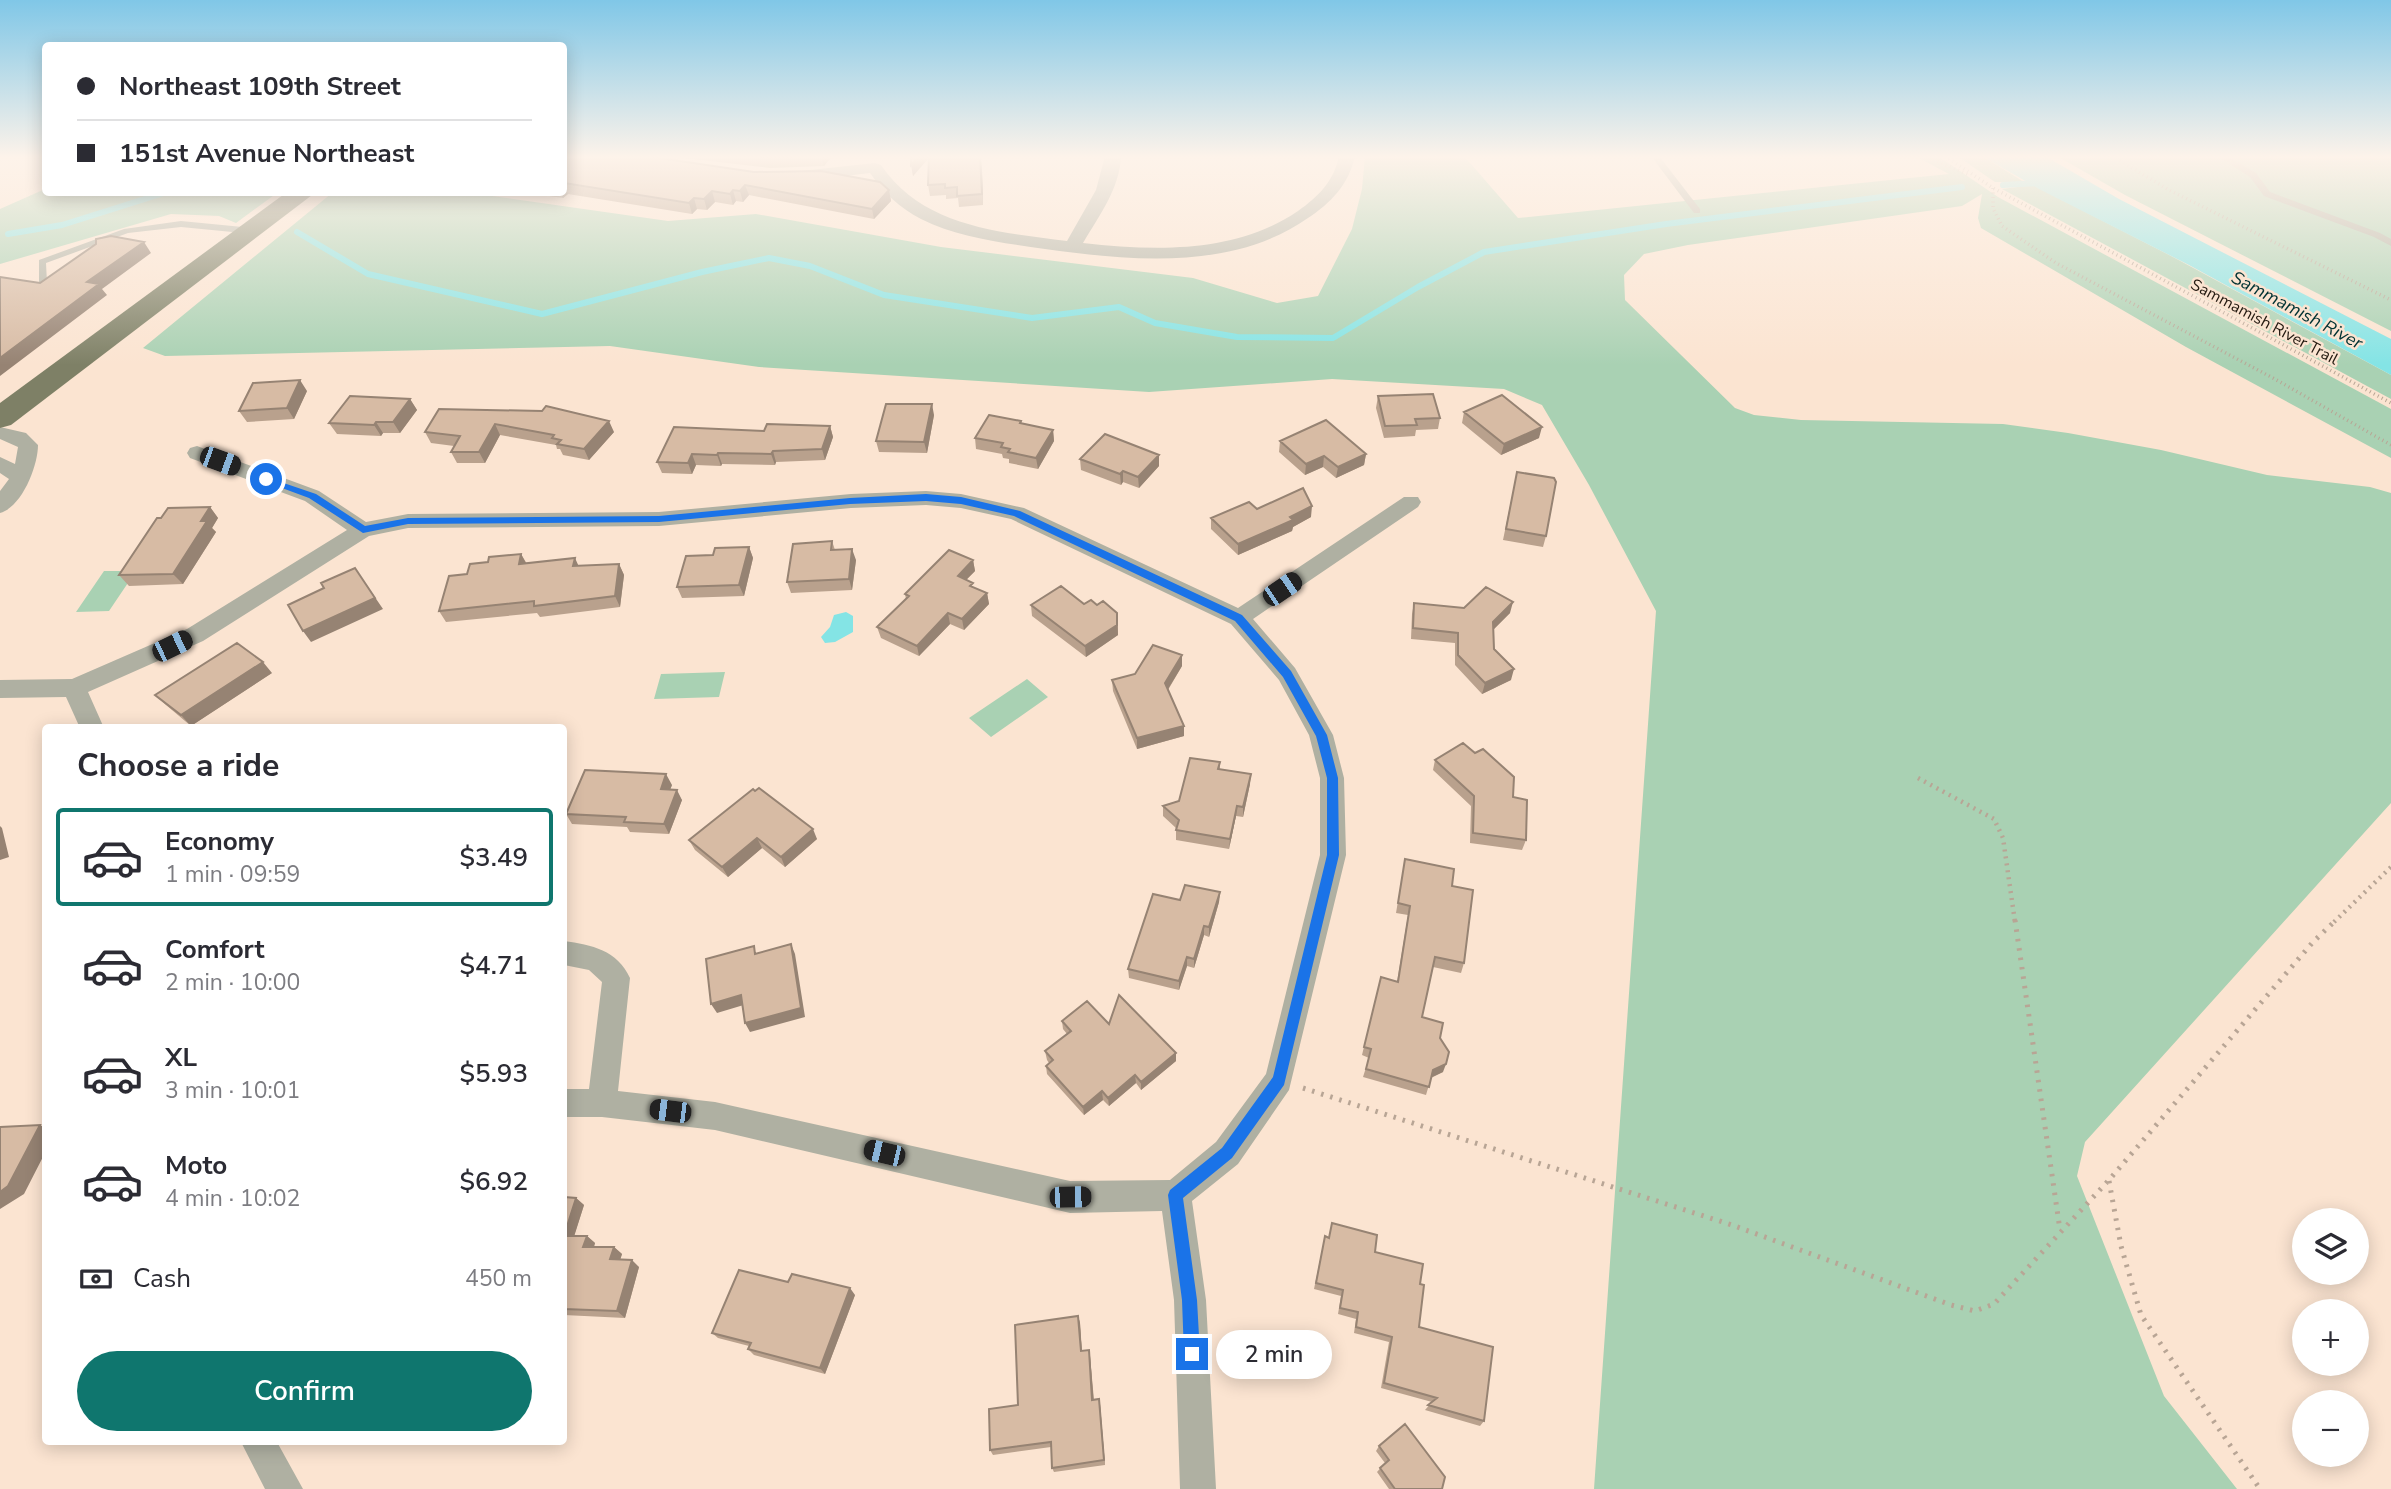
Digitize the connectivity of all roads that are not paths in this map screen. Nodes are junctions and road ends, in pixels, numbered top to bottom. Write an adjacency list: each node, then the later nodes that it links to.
1 (170, 225): 11 (lane)
2 (196, 225): 8 (lane)
3 (260, 225): 8 (main road)
4 (956, 225): 10 (street)
5 (1084, 225): 10 (street)
6 (1286, 225): 10 (street)
7 (2351, 225): 9 (lane)
8 (253, 231): 12 (main road)
9 (2391, 243)
10 (1072, 248)
11 (43, 283)
12 (0, 418)
13 (0, 433): 16 (street)
14 (197, 453): 19 (street)
15 (0, 464): 16 (street)
16 (22, 478): 18 (street)
17 (1411, 502): 20 (street)
18 (0, 506)
19 (363, 530): 20 (street); 21 (street)
20 (1238, 618): 27 (street)
21 (74, 688): 22 (street); 23 (street)
22 (0, 689)
23 (90, 724)
24 (567, 954): 26 (street)
25 (567, 1103): 26 (street)
26 (602, 1103): 27 (street)
27 (1175, 1195): 30 (street)
28 (260, 1445): 29 (street)
29 (285, 1489)
30 (1198, 1489)

